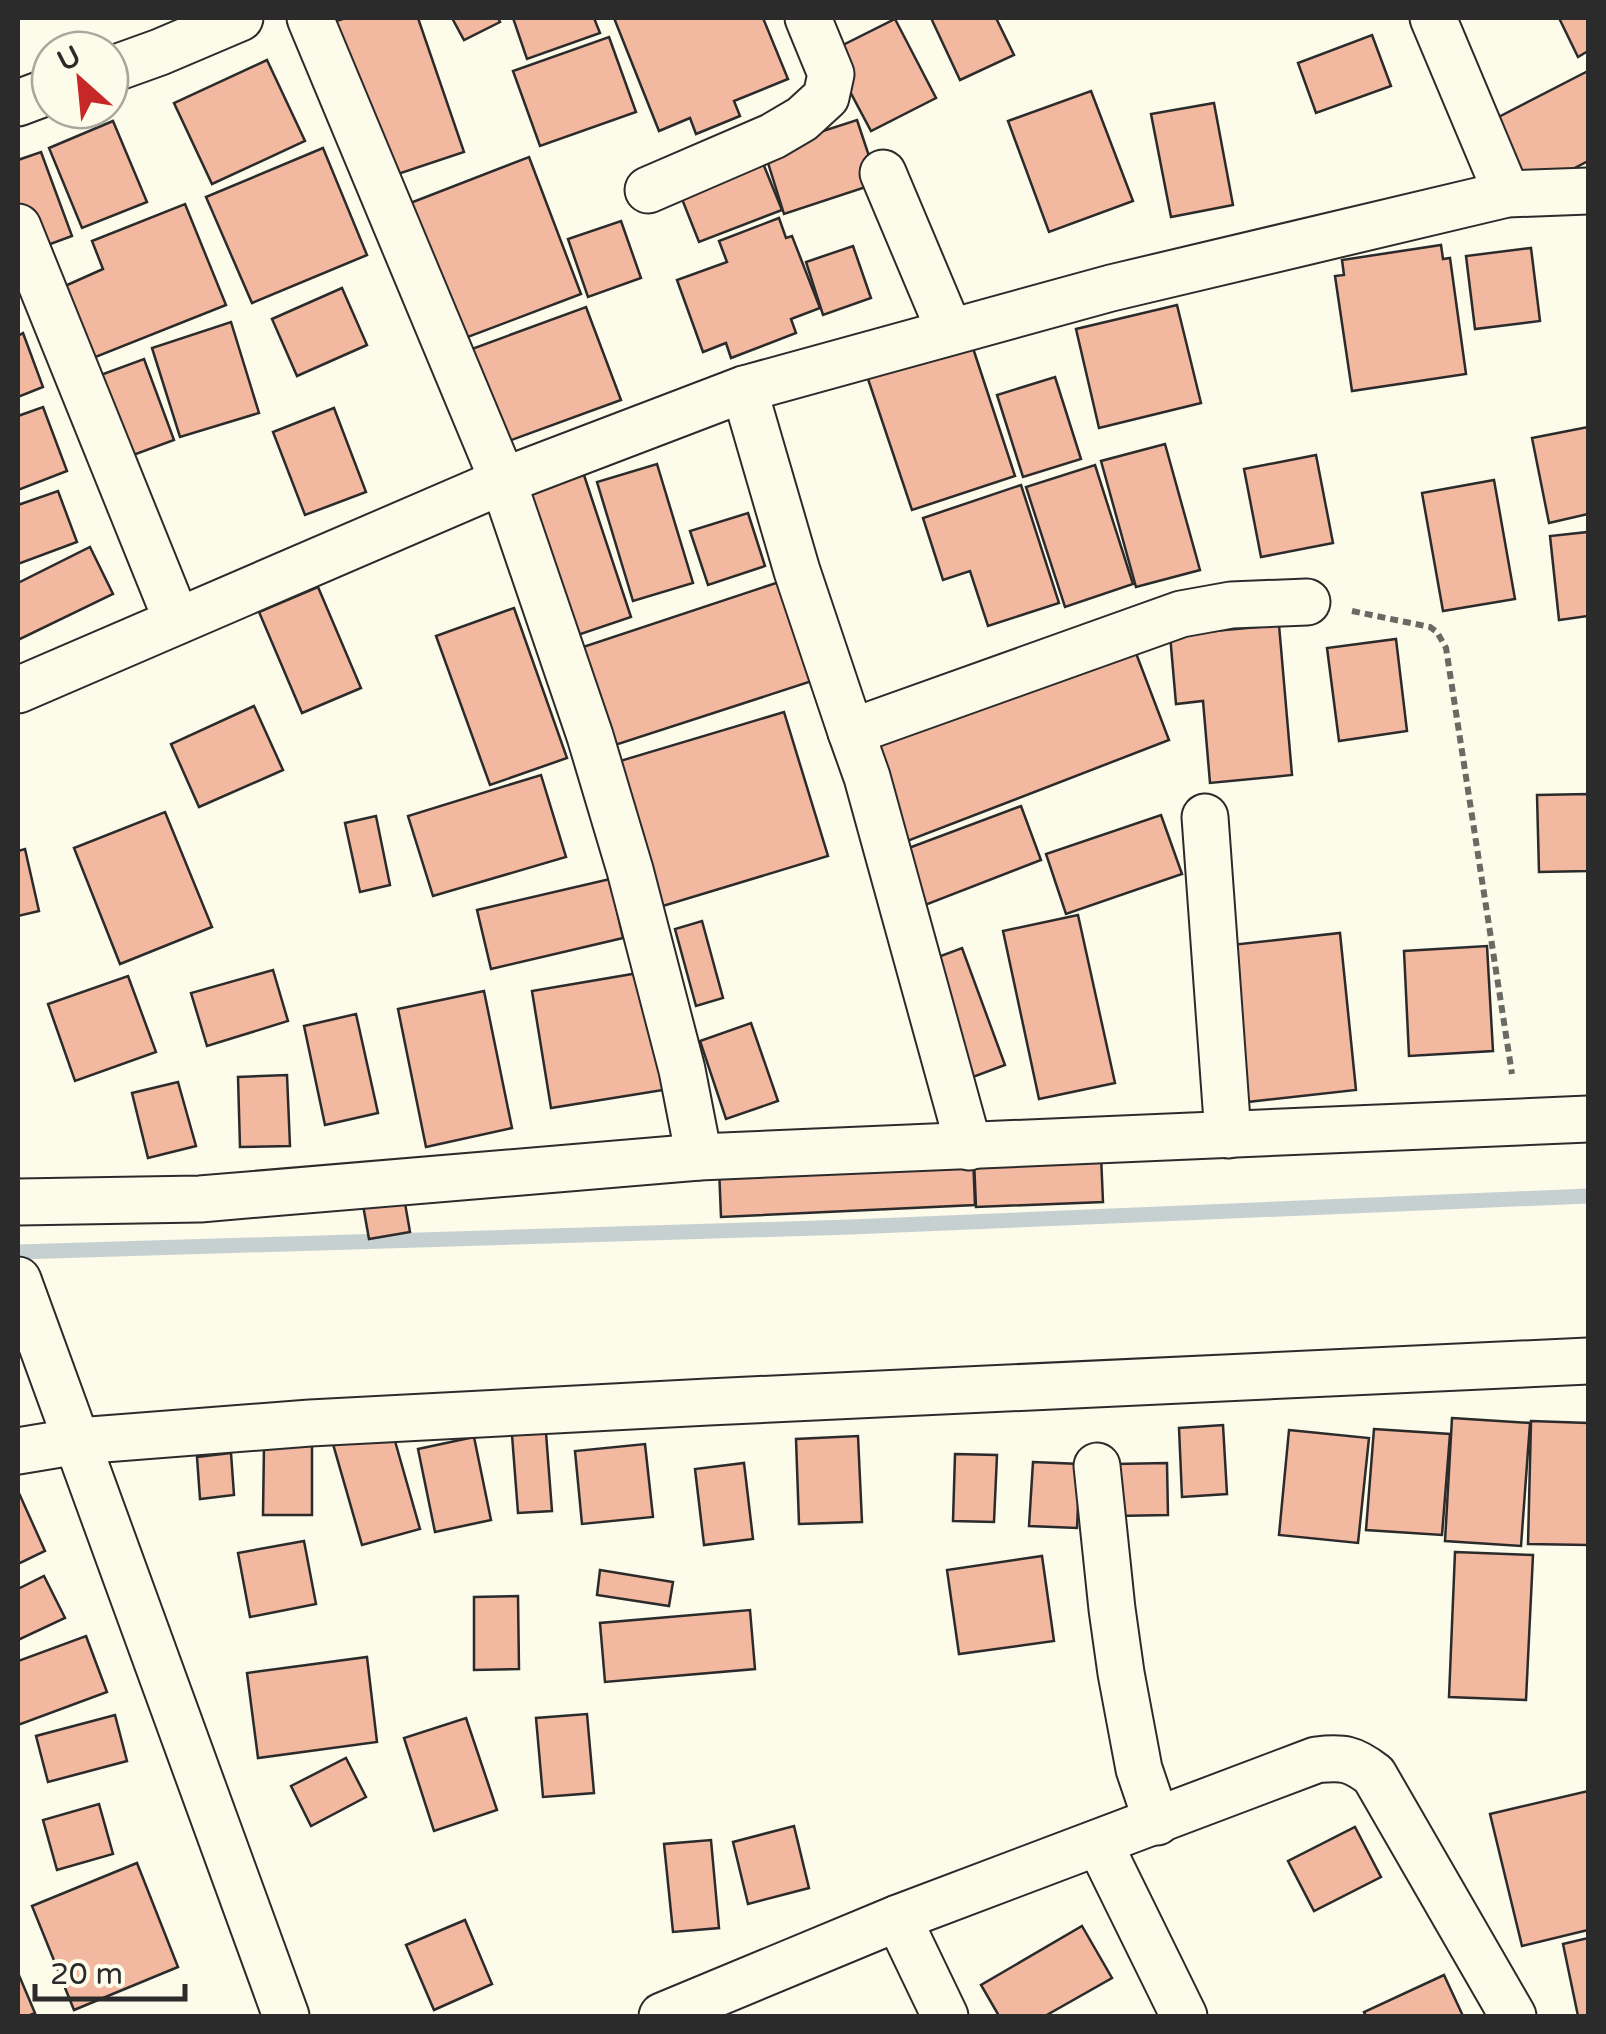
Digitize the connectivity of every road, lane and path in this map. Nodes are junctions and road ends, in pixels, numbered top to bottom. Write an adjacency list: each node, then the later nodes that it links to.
1 (240, 18): 5 (street)
2 (310, 18): 13 (street)
3 (808, 18): 7 (street)
4 (1433, 18): 9 (street)
5 (130, 63)
6 (883, 173): 11 (street)
7 (648, 190)
8 (1588, 190): 9 (street)
9 (1508, 194): 11 (street)
10 (18, 226): 15 (street)
11 (950, 332): 12 (street)
12 (744, 389): 13 (street); 17 (street)
13 (503, 481): 15 (street); 23 (street)
14 (1307, 602): 17 (street); 20 (path)
15 (177, 621): 16 (street)
16 (18, 690)
17 (851, 732): 22 (street)
18 (1205, 817): 21 (street)
19 (1588, 1119): 20 (street)
20 (1520, 1122): 21 (street)
21 (1228, 1135): 22 (street)
22 (970, 1146): 23 (street)
23 (699, 1157): 24 (street)
24 (18, 1202)
25 (18, 1280): 27 (street)
26 (1588, 1361): 27 (street)
27 (72, 1426): 28 (street); 33 (street)
28 (18, 1452)
29 (1097, 1466): 30 (street)
30 (1157, 1822): 31 (street); 37 (street)
31 (1099, 1843): 32 (street); 36 (street)
32 (898, 1918): 34 (street); 35 (street)
33 (286, 2016)
34 (662, 2016)
35 (944, 2016)
36 (1184, 2016)
37 (1513, 2016)

